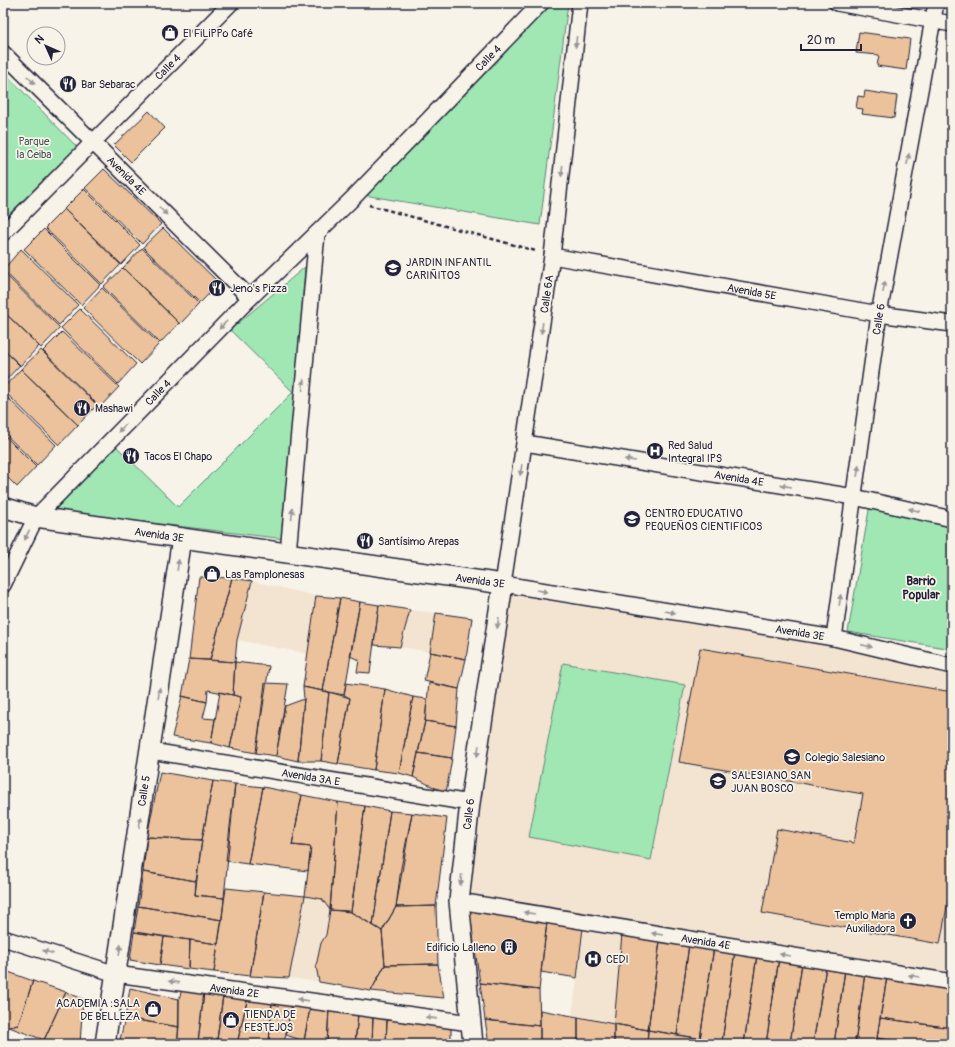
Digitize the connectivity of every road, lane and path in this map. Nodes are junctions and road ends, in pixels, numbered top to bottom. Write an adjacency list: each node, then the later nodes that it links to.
1 (230, 3): 9 (street, Calle 4)
2 (541, 3): 10 (street, Calle 4)
3 (580, 3): 13 (street, Calle 6A, one-way to 13)
4 (936, 3): 6 (street, Calle 6)
5 (842, 4): 6 (street)
6 (933, 21): 7 (street); 15 (street, Calle 6, one-way to 6)
7 (952, 24)
8 (3, 53): 9 (street, Avenida 4E, one-way to 9)
9 (94, 143): 11 (street, Calle 4); 14 (street, Avenida 4E, one-way to 14)
10 (351, 200): 12 (street, Calle 4); 13 (path)
11 (3, 233)
12 (317, 233): 14 (street, Calle 4); 23 (street, one-way to 12)
13 (552, 256): 15 (street, Avenida 5E); 17 (street, Calle 6A, one-way to 17)
14 (250, 298): 20 (street, Calle 4, one-way to 20)
15 (879, 314): 16 (street, Avenida 5E); 18 (street, Calle 6, one-way to 15)
16 (952, 324)
17 (525, 443): 18 (street, Avenida 4E, one-way to 17); 24 (street, Calle 6A, one-way to 24)
18 (854, 497): 21 (street, Avenida 4E, one-way to 18); 26 (street, Calle 6, one-way to 18)
19 (4, 507): 20 (street, Avenida 3E)
20 (36, 516): 22 (street, Avenida 3E); 25 (street, Calle 4, one-way to 25)
21 (952, 519)
22 (182, 538): 23 (street, Avenida 3E); 28 (street, Calle 5, one-way to 22)
23 (288, 553): 24 (street, Avenida 3E)
24 (503, 584): 26 (street, Avenida 3E, one-way to 26); 29 (street, Calle 6, one-way to 29)
25 (3, 585)
26 (834, 638): 27 (street, Avenida 3E, one-way to 27)
27 (952, 666)
28 (151, 751): 29 (street, Avenida 3A E); 32 (street, Calle 5, one-way to 28)
29 (470, 803): 30 (street, Calle 6, one-way to 30)
30 (459, 901): 33 (street, Avenida 4E, one-way to 30); 34 (street, Calle 6)
31 (3, 938): 32 (street, Avenida 2E, one-way to 31)
32 (116, 974): 34 (street, Avenida 2E, one-way to 32); 35 (street, Calle 5)
33 (952, 982)
34 (470, 1023): 36 (street, Calle 6)
35 (106, 1044)
36 (473, 1044)

